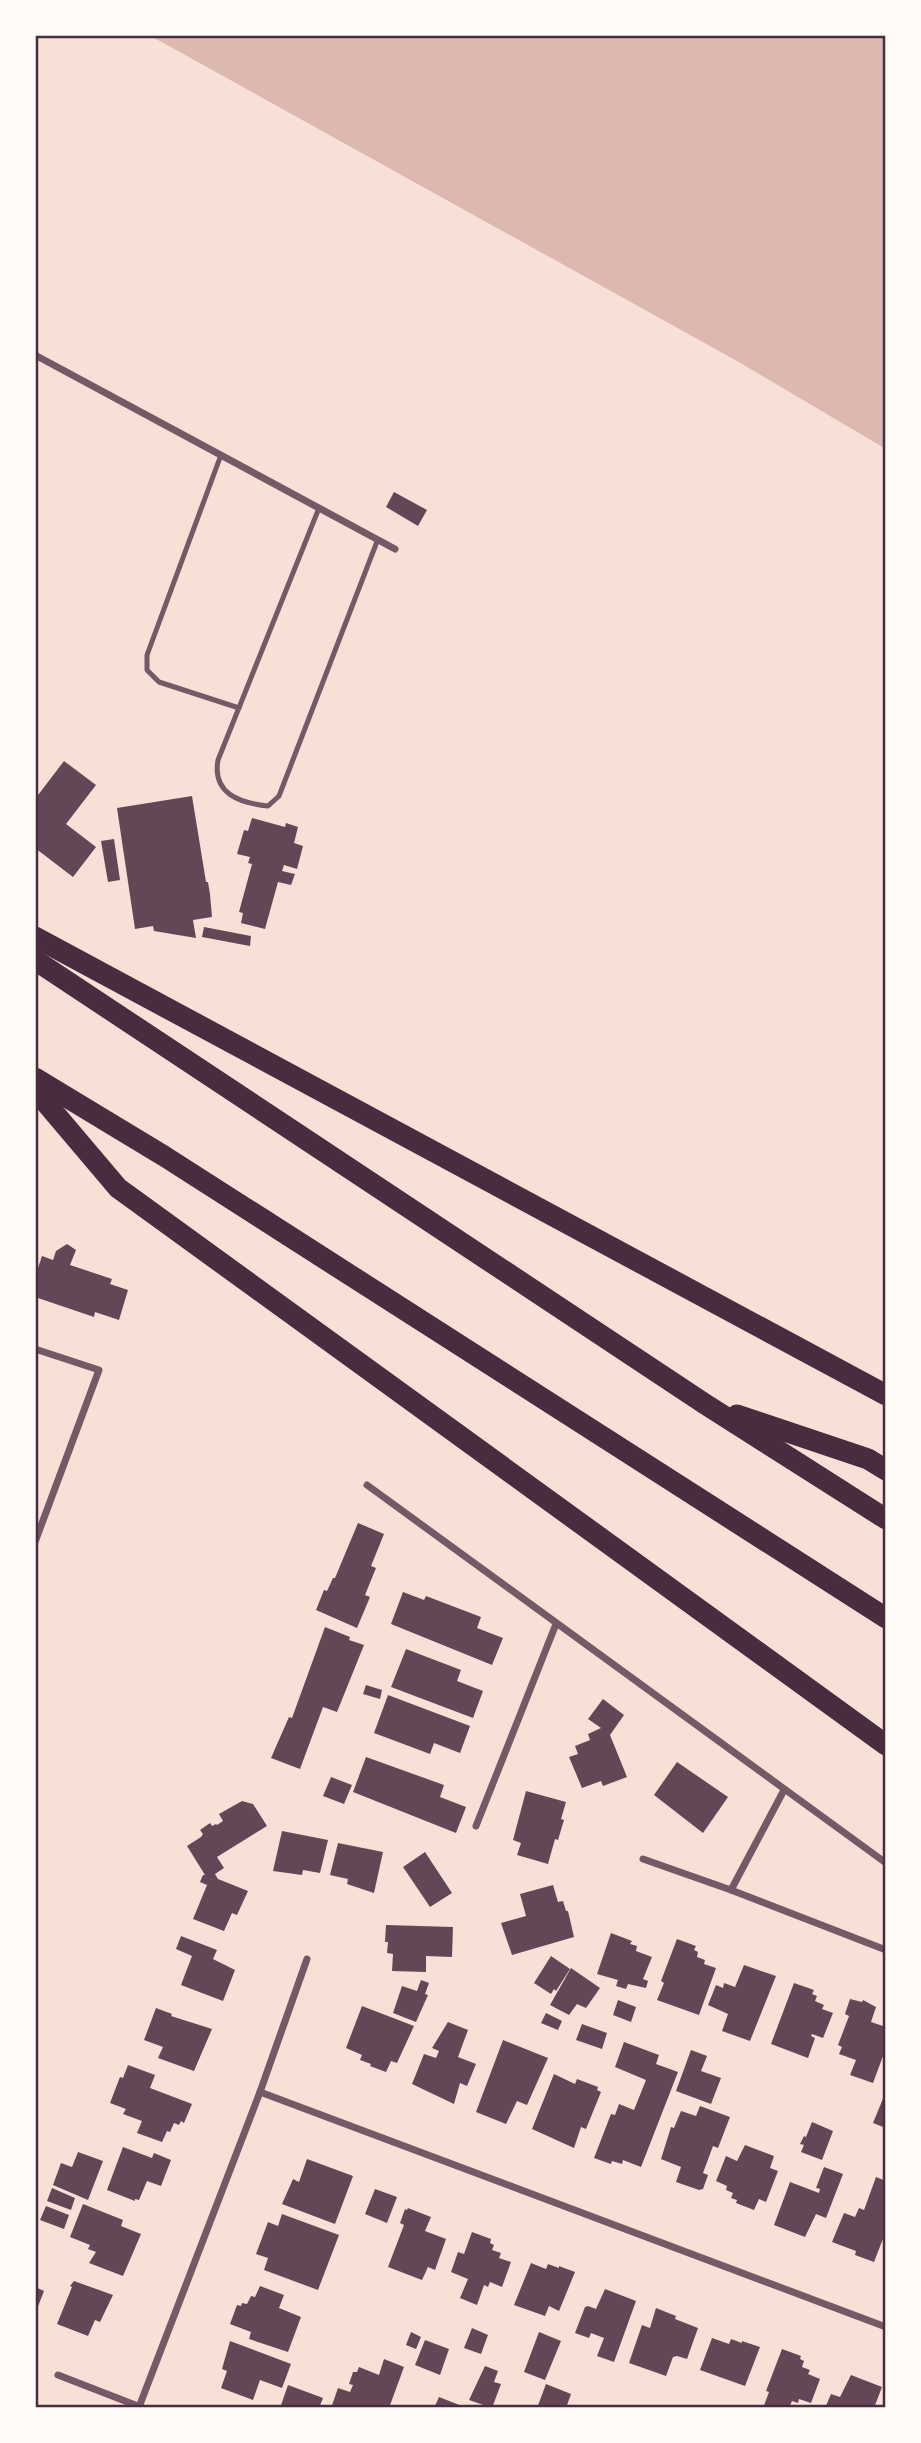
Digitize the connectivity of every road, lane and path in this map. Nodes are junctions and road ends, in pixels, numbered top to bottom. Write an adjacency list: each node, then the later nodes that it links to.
1 (35, 355): 2 (street)
2 (221, 455): 3 (street); 6 (lane)
3 (319, 508): 4 (street); 6 (lane)
4 (378, 539): 5 (street); 6 (lane)
5 (395, 549)
6 (239, 708)
7 (35, 937): 12 (highway)
8 (35, 960): 13 (highway)
9 (35, 1078): 18 (highway)
10 (35, 1090): 20 (highway)
11 (35, 1349): 17 (street)
12 (886, 1395)
13 (705, 1404): 14 (highway); 16 (highway)
14 (886, 1470)
15 (367, 1485): 19 (street)
16 (886, 1519)
17 (35, 1542)
18 (886, 1618)
19 (556, 1624): 21 (street); 22 (street)
20 (886, 1745)
21 (785, 1790): 24 (street); 25 (street)
22 (476, 1826)
23 (643, 1859): 25 (street)
24 (886, 1863)
25 (731, 1890): 26 (street)
26 (886, 1950)
27 (307, 1959): 28 (street)
28 (260, 2092): 29 (street); 31 (street)
29 (886, 2327)
30 (58, 2375): 31 (street)
31 (141, 2407)

